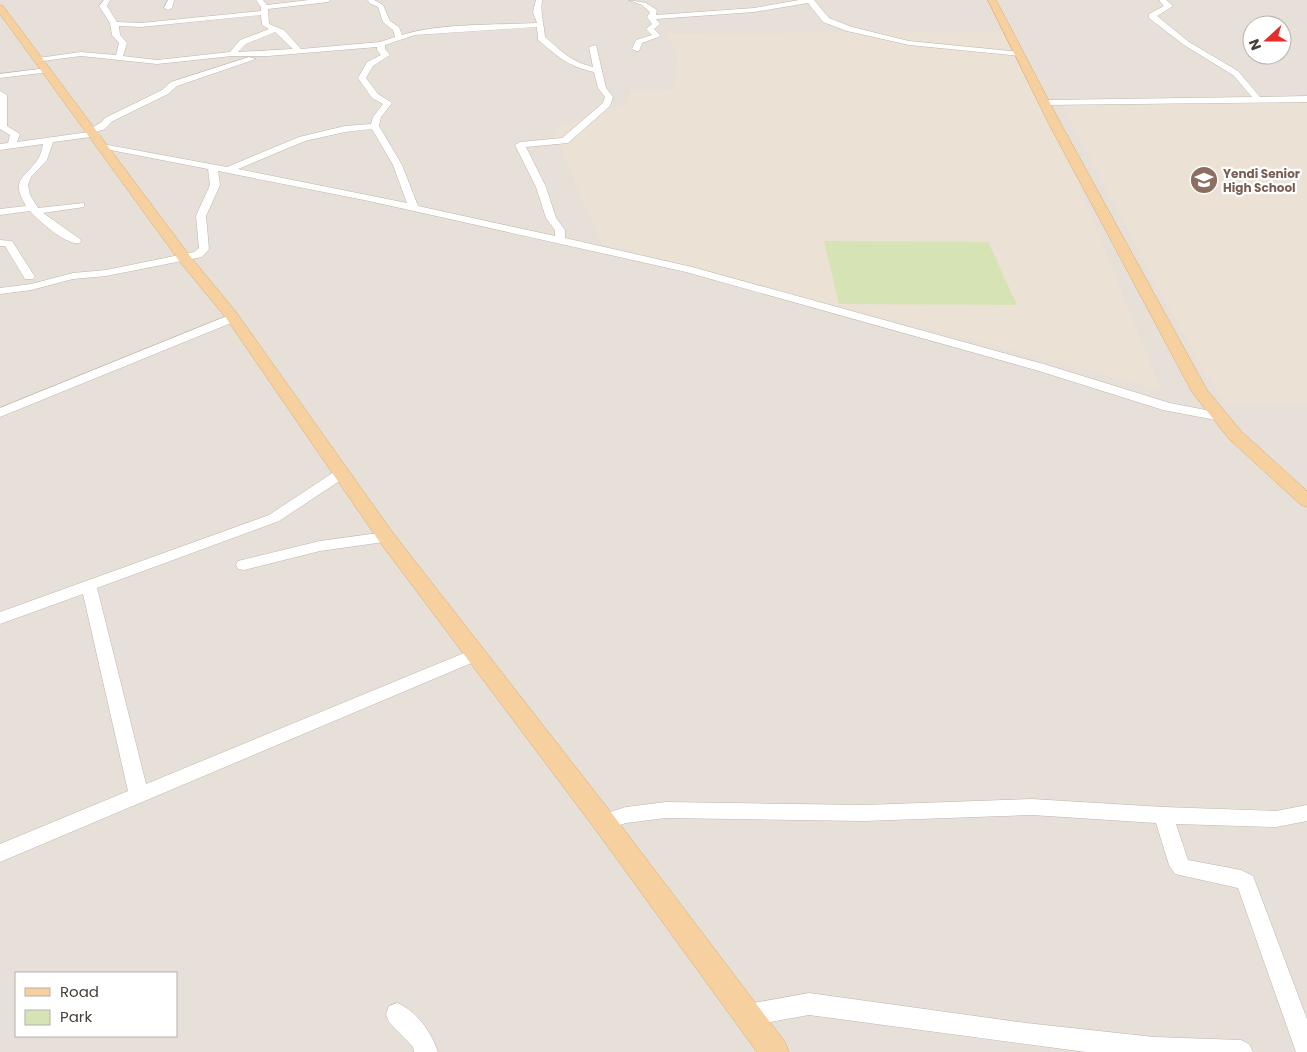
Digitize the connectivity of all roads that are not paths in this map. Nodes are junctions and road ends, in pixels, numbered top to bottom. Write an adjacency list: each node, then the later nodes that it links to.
1 (107, 0): 15 (street)
2 (171, 0): 12 (street)
3 (259, 0): 13 (street)
4 (328, 0): 13 (street)
5 (372, 0): 18 (street)
6 (539, 0): 16 (street)
7 (632, 0): 14 (street)
8 (810, 0): 14 (street); 25 (street)
9 (992, 0): 25 (main road)
10 (1162, 0): 31 (street)
11 (0, 8): 27 (main road)
12 (168, 8)
13 (264, 10): 15 (street); 17 (street)
14 (651, 16): 21 (street)
15 (113, 24): 26 (street)
16 (540, 26): 18 (street); 28 (street)
17 (276, 29): 22 (street); 23 (street)
18 (399, 38): 19 (street)
19 (382, 44): 22 (street); 34 (street)
20 (593, 46): 28 (street)
21 (636, 49)
22 (299, 51): 24 (street)
23 (232, 54): 24 (street); 26 (street)
24 (268, 54): 35 (street)
25 (1021, 54): 33 (main road)
26 (119, 58): 27 (street)
27 (42, 65): 29 (street); 35 (main road)
28 (598, 70): 45 (street)
29 (0, 76)
30 (0, 94): 37 (street)
31 (1257, 99): 32 (street); 33 (street)
32 (1307, 99)
33 (1046, 103): 53 (main road)
34 (375, 126): 40 (street); 42 (street)
35 (96, 136): 36 (street); 39 (street); 48 (main road)
36 (49, 140): 37 (street); 43 (street)
37 (12, 145): 38 (street)
38 (0, 147)
39 (212, 166): 40 (street); 48 (street)
40 (228, 170): 42 (street)
41 (80, 205): 43 (street)
42 (413, 207): 45 (street)
43 (34, 210): 44 (street); 46 (street)
44 (0, 212)
45 (560, 239): 53 (street)
46 (76, 241)
47 (0, 243): 49 (street)
48 (185, 259): 50 (street); 51 (main road)
49 (29, 277)
50 (0, 291)
51 (232, 318): 52 (street); 54 (main road)
52 (0, 413)
53 (1221, 417): 55 (main road)
54 (342, 473): 56 (main road); 58 (street)
55 (1307, 501)
56 (386, 537): 57 (street); 60 (main road)
57 (244, 565)
58 (89, 587): 59 (street); 61 (street)
59 (0, 618)
60 (475, 655): 61 (street); 64 (main road)
61 (139, 796): 65 (street)
62 (1307, 813): 63 (street)
63 (1163, 815): 64 (street); 68 (street)
64 (604, 822): 67 (main road)
65 (0, 853)
66 (397, 1014): 69 (street)
67 (748, 1015): 70 (main road); 71 (street)
68 (1307, 1050)
69 (426, 1052)
70 (775, 1052)
71 (1241, 1052)

